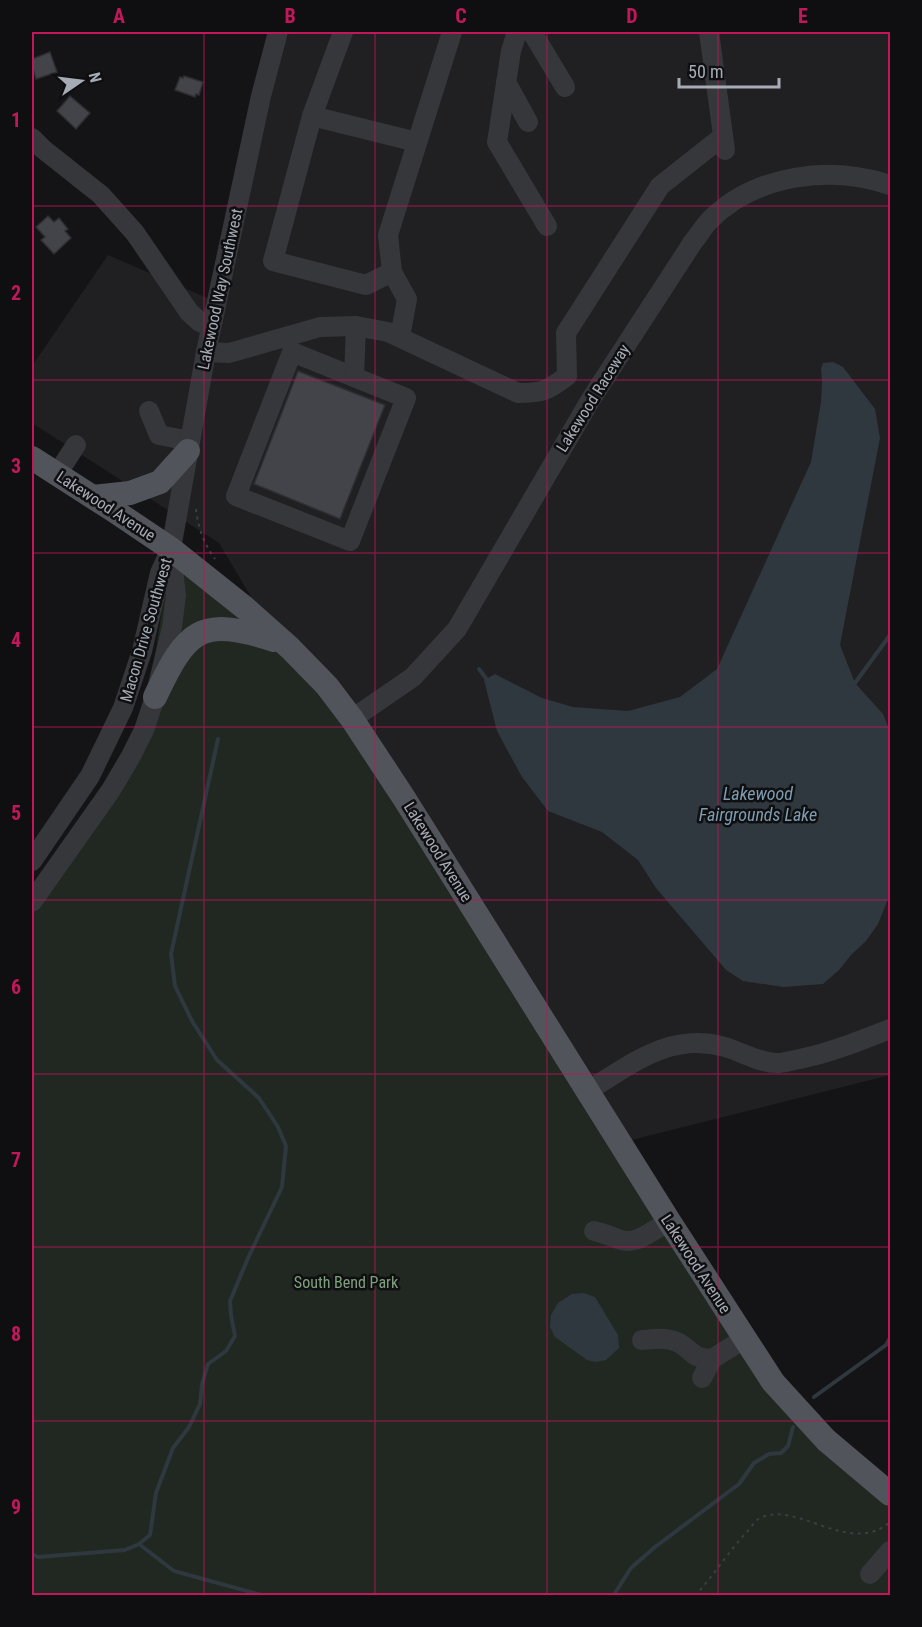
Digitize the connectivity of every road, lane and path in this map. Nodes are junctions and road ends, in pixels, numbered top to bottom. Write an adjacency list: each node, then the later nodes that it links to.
1 (278, 32): 17 (street, Lakewood Way Southwest)
2 (343, 32): 9 (street)
3 (452, 32): 12 (street)
4 (517, 32): 7 (street)
5 (532, 32): 8 (street)
6 (710, 32): 18 (street)
7 (506, 82): 10 (street); 14 (street)
8 (565, 87)
9 (312, 116): 12 (street); 15 (street)
10 (528, 122)
11 (32, 138): 17 (street)
12 (417, 142): 15 (street)
13 (891, 185): 30 (street, Lakewood Raceway)
14 (547, 226)
15 (392, 272): 18 (street)
16 (356, 326): 18 (street); 19 (street); 20 (street)
17 (211, 327): 19 (street, Lakewood Way Southwest)
18 (400, 337)
19 (206, 352): 23 (street, Lakewood Way Southwest)
20 (354, 377): 20 (street)
21 (149, 411): 23 (street)
22 (76, 445): 25 (street)
23 (189, 446): 26 (main road); 27 (street, Lakewood Way Southwest)
24 (32, 458): 25 (main road, Lakewood Avenue)
25 (57, 474): 26 (main road, Lakewood Avenue)
26 (93, 497): 27 (main road, Lakewood Avenue)
27 (171, 549): 28 (main road, Lakewood Avenue); 29 (street, Macon Drive Southwest); 31 (street, Macon Drive Southwest)
28 (283, 642): 29 (main road); 30 (main road, Lakewood Avenue)
29 (155, 697): 32 (street, Macon Drive Southwest)
30 (352, 719): 34 (main road, Lakewood Avenue)
31 (33, 854)
32 (32, 902)
33 (891, 1029): 34 (street)
34 (587, 1091): 35 (main road, Lakewood Avenue)
35 (669, 1221): 36 (street); 37 (main road, Lakewood Avenue)
36 (594, 1230)
37 (744, 1339): 39 (street); 41 (main road, Lakewood Avenue)
38 (642, 1340): 39 (street)
39 (712, 1359): 40 (street)
40 (702, 1378)
41 (891, 1494)
42 (891, 1522): 45 (path)
43 (891, 1551): 44 (street)
44 (870, 1574)
45 (695, 1596)

